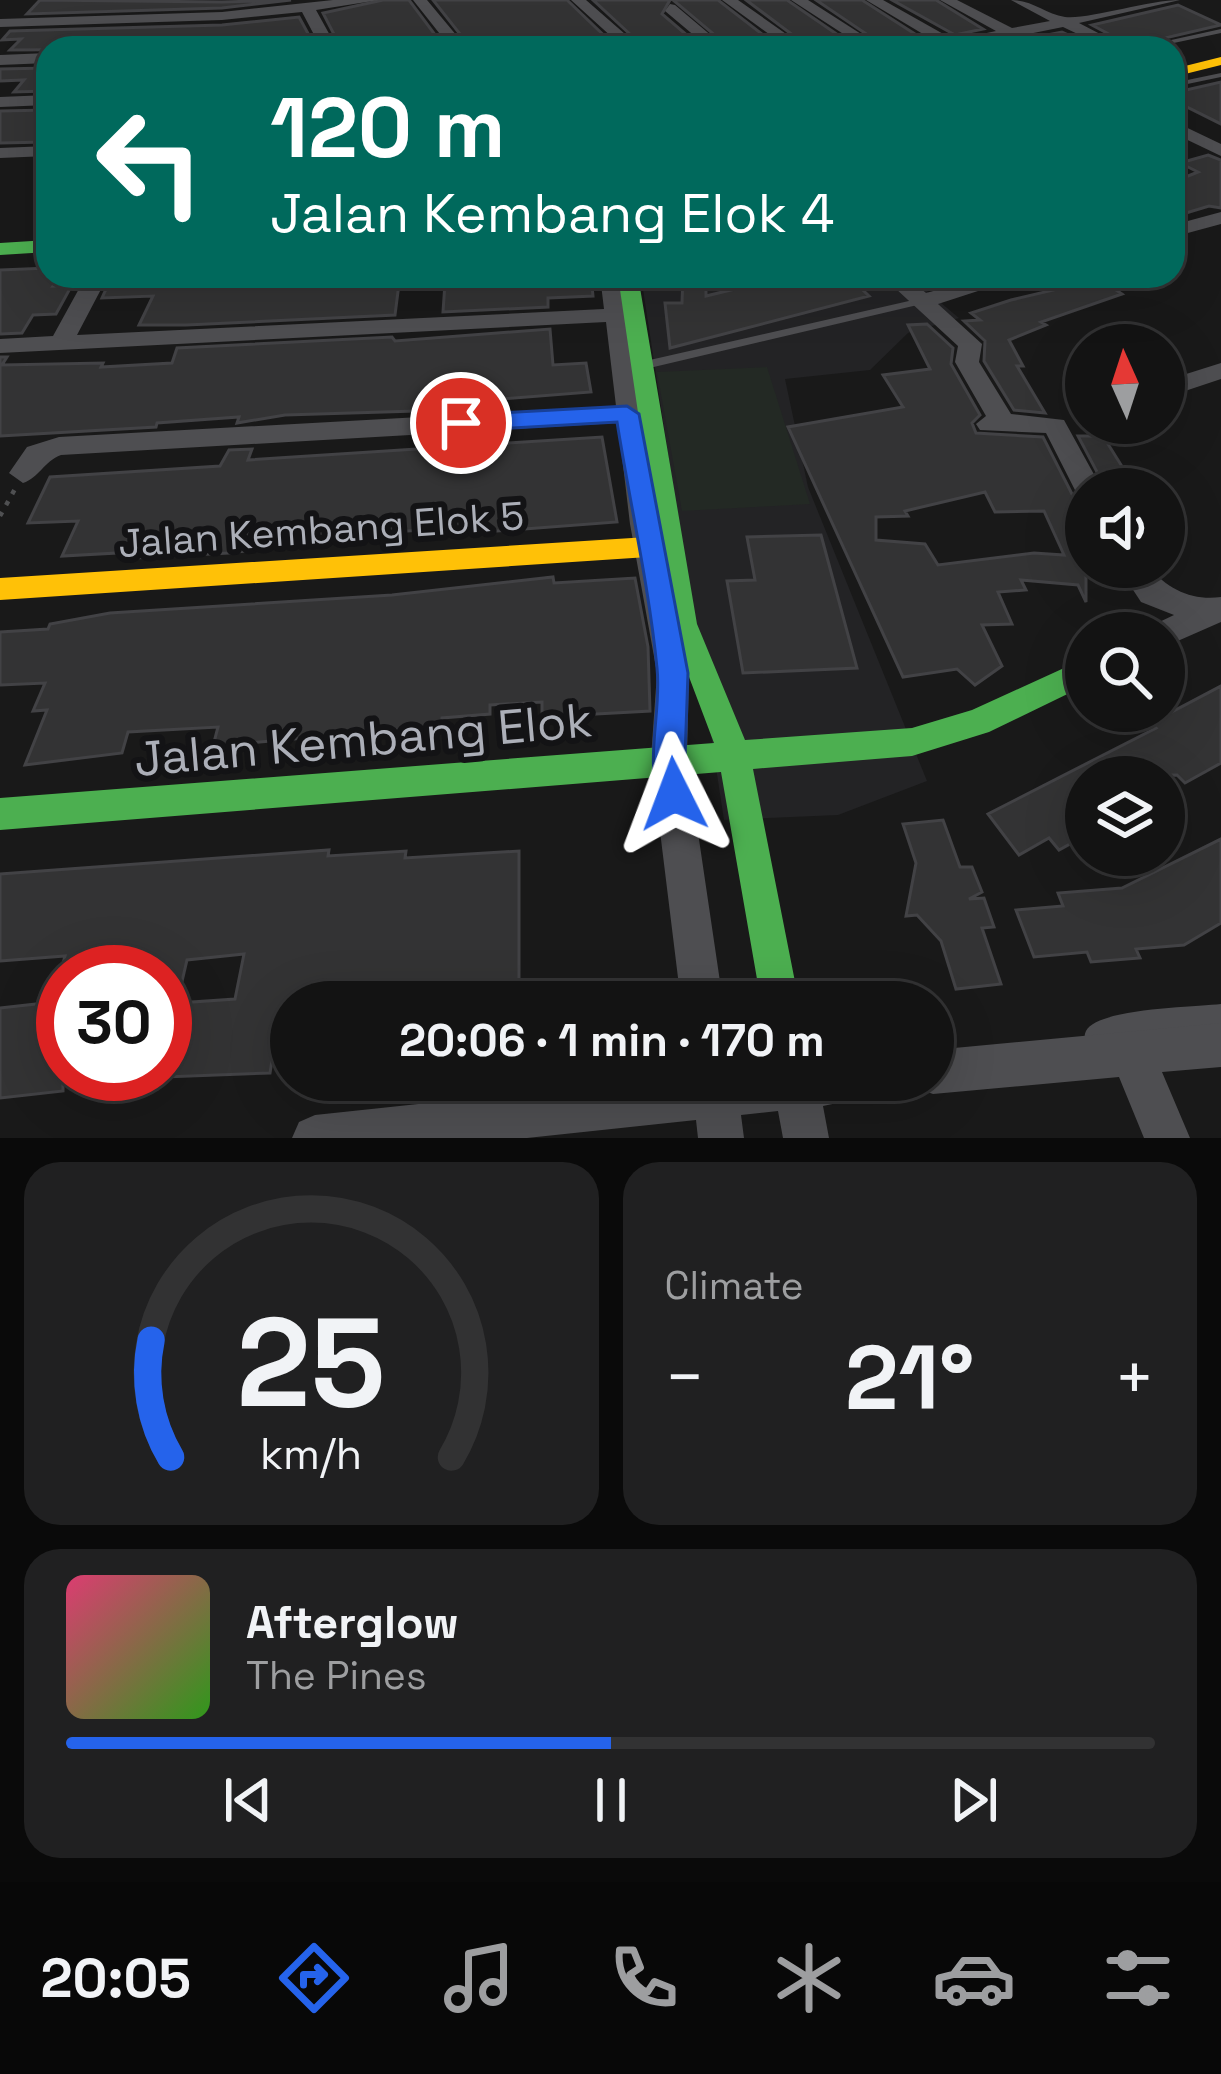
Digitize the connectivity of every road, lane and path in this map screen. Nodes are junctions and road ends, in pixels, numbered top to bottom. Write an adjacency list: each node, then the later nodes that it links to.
1 (372, 0): 13 (street)
2 (420, 0): 19 (street)
3 (729, 0): 22 (street)
4 (798, 0): 23 (street)
5 (873, 0): 24 (street)
6 (947, 0): 17 (street)
7 (1018, 0): 15 (street)
8 (1123, 0): 12 (street)
9 (1173, 0): 12 (street)
10 (588, 3): 20 (street)
11 (694, 3): 21 (street)
12 (1151, 8): 15 (street)
13 (308, 9): 14 (street); 18 (street)
14 (0, 23)
15 (1067, 23): 17 (street); 26 (street)
16 (1221, 31): 27 (lane)
17 (1012, 34): 25 (street)
18 (322, 36)
19 (449, 36)
20 (621, 36)
21 (703, 36)
22 (781, 36)
23 (856, 36)
24 (929, 36)
25 (1001, 36)
26 (1094, 36)
27 (1185, 38)
28 (1221, 44): 29 (street)
29 (1185, 52)
30 (36, 58): 31 (street)
31 (0, 60)
32 (1221, 61): 33 (street)
33 (1185, 70)
34 (1221, 75): 35 (lane)
35 (1185, 83)
36 (36, 100): 37 (street)
37 (0, 102)
38 (1185, 119): 40 (street)
39 (1185, 131): 40 (street)
40 (1216, 143): 41 (street)
41 (1185, 149)
42 (36, 152): 43 (street)
43 (0, 153)
44 (1221, 218): 47 (street)
45 (36, 226): 46 (street)
46 (0, 227)
47 (1185, 228)
48 (36, 246): 49 (street)
49 (0, 248)
50 (91, 288): 57 (street)
51 (613, 288): 56 (street)
52 (630, 288): 59 (street)
53 (906, 288): 55 (street)
54 (971, 288): 55 (street)
55 (922, 302): 59 (lane); 63 (street)
56 (617, 315): 57 (street); 62 (street)
57 (61, 343): 58 (street)
58 (0, 346)
59 (641, 366): 62 (street)
60 (1221, 371): 61 (street)
61 (1185, 383)
62 (637, 413): 64 (street); 66 (street)
63 (1077, 468)
64 (23, 473): 65 (path)
65 (0, 516)
66 (655, 542): 68 (street, Jalan Kembang Elok 5); 72 (street); 73 (street)
67 (1148, 588): 69 (street)
68 (0, 590)
69 (1214, 611): 70 (street)
70 (1185, 624)
71 (1065, 681): 72 (street, Jalan Kembang Elok)
72 (734, 753): 73 (street, Jalan Kembang Elok); 76 (street)
73 (669, 758): 74 (street, Jalan Kembang Elok); 75 (street)
74 (0, 814)
75 (699, 981)
76 (776, 981)
77 (1221, 1015): 79 (lane)
78 (1221, 1045): 79 (street)
79 (1115, 1054): 80 (street); 86 (street)
80 (954, 1070)
81 (799, 1101): 85 (street)
82 (716, 1104): 83 (street)
83 (371, 1135): 84 (street)
84 (315, 1138)
85 (806, 1138)
86 (1167, 1138)

